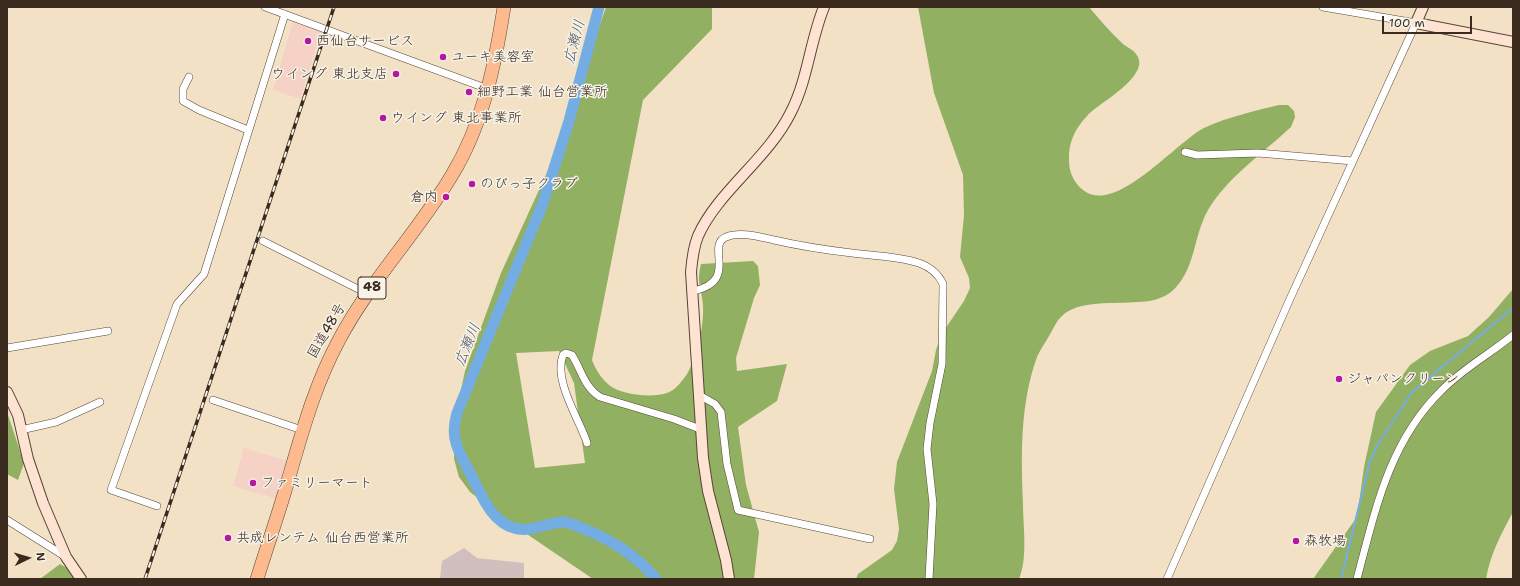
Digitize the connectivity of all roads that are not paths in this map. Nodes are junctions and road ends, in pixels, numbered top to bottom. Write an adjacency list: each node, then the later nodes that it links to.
1 (268, 7): 6 (street)
2 (504, 7): 10 (highway, 国道48号 / 48)
3 (824, 7): 15 (street)
4 (1323, 7): 7 (street)
5 (1423, 7): 7 (street)
6 (285, 14): 10 (street); 11 (street)
7 (1416, 23): 8 (street); 13 (street)
8 (1513, 42)
9 (189, 77): 11 (street)
10 (488, 89): 16 (highway, 国道48号 / 48)
11 (248, 130): 28 (street)
12 (1185, 152): 13 (street)
13 (1353, 161): 36 (street)
14 (263, 241): 16 (street)
15 (693, 291): 21 (street); 35 (street)
16 (368, 294): 26 (highway, 国道48号 / 48)
17 (108, 331): 19 (street)
18 (1513, 335): 37 (street)
19 (7, 348)
20 (7, 392): 25 (street)
21 (699, 395): 24 (street); 30 (street)
22 (213, 400): 26 (street)
23 (100, 402): 25 (street)
24 (700, 429): 27 (street); 34 (street)
25 (21, 430): 31 (street)
26 (302, 430): 33 (highway, 国道48号 / 48)
27 (586, 443)
28 (157, 506)
29 (7, 520): 31 (street)
30 (870, 538)
31 (66, 557): 32 (street)
32 (81, 579)
33 (257, 579)
34 (729, 579)
35 (930, 579)
36 (1167, 579)
37 (1357, 579)

